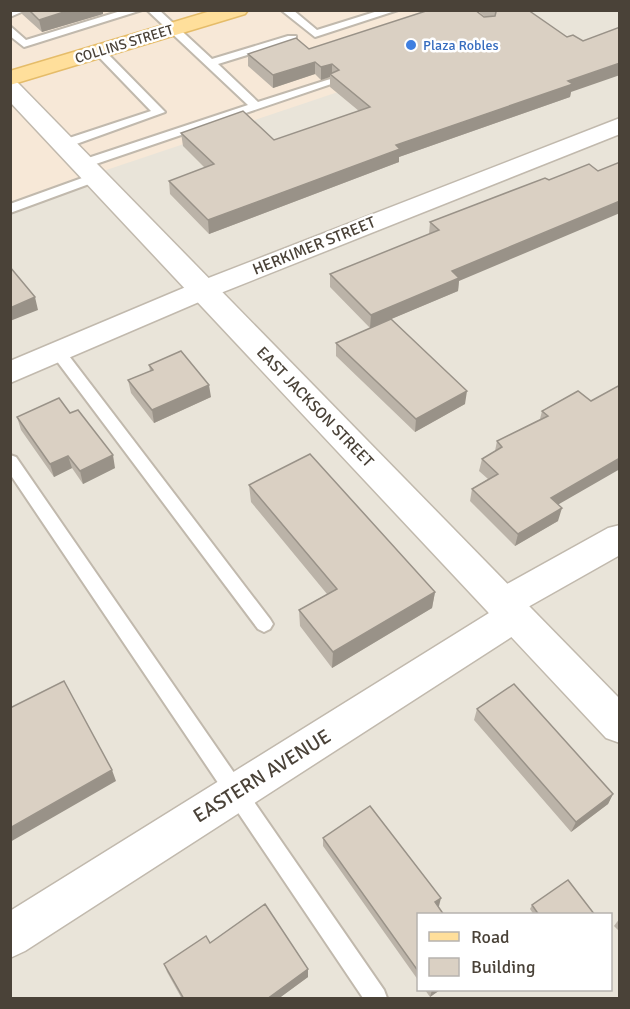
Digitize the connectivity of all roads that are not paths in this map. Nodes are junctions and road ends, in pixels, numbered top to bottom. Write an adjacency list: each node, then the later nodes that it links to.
1 (21, 10): 7 (lane)
2 (137, 10): 8 (lane)
3 (153, 10): 9 (lane)
4 (238, 10): 9 (main road, COLLINS STREET)
5 (286, 10): 6 (lane)
6 (393, 10)
7 (10, 14)
8 (10, 30)
9 (174, 30): 11 (main road, COLLINS STREET); 12 (lane)
10 (292, 38): 12 (lane)
11 (100, 52): 13 (main road, COLLINS STREET); 18 (lane)
12 (210, 63): 16 (lane)
13 (10, 78)
14 (331, 82): 16 (lane)
15 (10, 88): 18 (street, EAST JACKSON STREET)
16 (256, 106): 18 (lane)
17 (620, 125): 20 (street, HERKIMER STREET)
18 (81, 162): 19 (lane); 20 (street, EAST JACKSON STREET)
19 (10, 209)
20 (203, 290): 21 (street, HERKIMER STREET); 25 (street, EAST JACKSON STREET)
21 (58, 352): 22 (street, HERKIMER STREET); 26 (lane)
22 (10, 373)
23 (10, 460): 28 (lane)
24 (620, 538): 25 (street, EASTERN AVENUE)
25 (508, 610): 27 (street, EAST JACKSON STREET); 28 (street, EASTERN AVENUE)
26 (264, 624)
27 (620, 726)
28 (235, 794): 29 (street, EASTERN AVENUE); 30 (lane)
29 (10, 936)
30 (376, 999)

